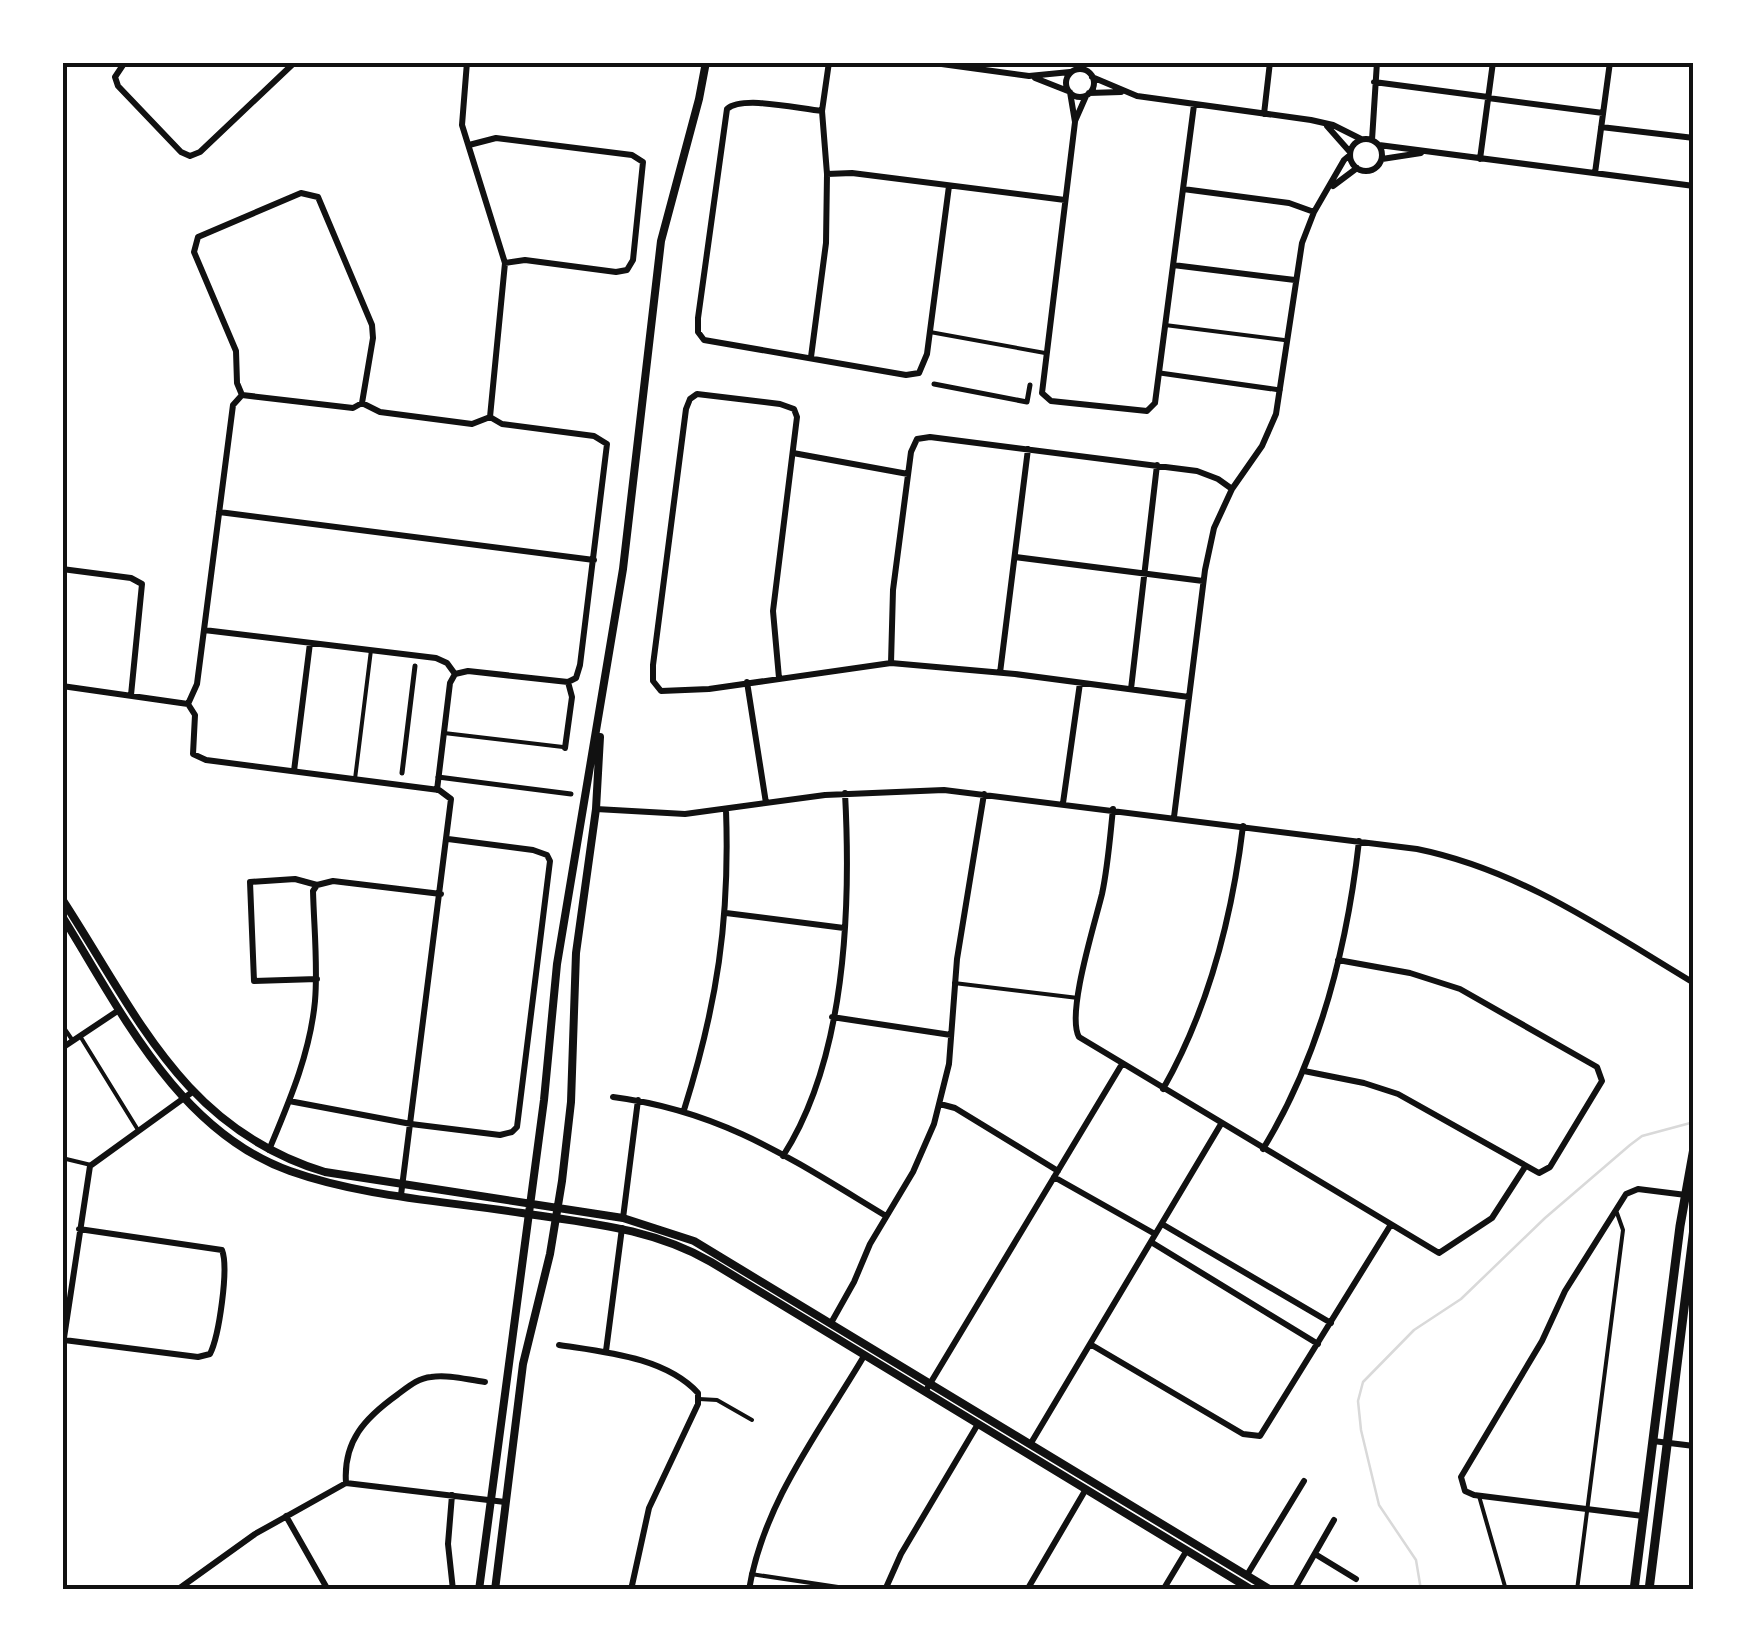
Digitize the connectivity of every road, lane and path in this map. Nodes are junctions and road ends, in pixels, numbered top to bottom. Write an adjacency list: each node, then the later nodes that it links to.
1 (125, 62): 2 (street)
2 (294, 62)
3 (468, 62): 31 (street)
4 (706, 62): 87 (street)
5 (829, 62): 22 (street)
6 (926, 62): 12 (street)
7 (1087, 62): 14 (street)
8 (1270, 62): 24 (street)
9 (1377, 62): 16 (street)
10 (1492, 62): 20 (street)
11 (1610, 62): 23 (street)
12 (967, 65): 15 (street)
13 (1073, 69): 14 (street); 15 (street); 17 (street)
14 (1090, 75): 18 (street); 19 (street)
15 (1029, 76): 17 (street)
16 (1374, 82): 20 (street); 30 (street)
17 (1069, 92): 19 (street); 25 (street)
18 (1122, 92): 19 (street); 21 (street)
19 (1088, 94): 25 (street)
20 (1488, 97): 23 (street); 35 (street)
21 (1194, 105): 24 (street); 41 (street)
22 (822, 111): 38 (street); 52 (street)
23 (1603, 113): 27 (street)
24 (1264, 114): 26 (street)
25 (1075, 122): 43 (street)
26 (1322, 122): 29 (street); 33 (street)
27 (1601, 127): 28 (street); 37 (street)
28 (1694, 138)
29 (1361, 140): 30 (street); 33 (street)
30 (1376, 142): 32 (street); 34 (street)
31 (469, 145): 45 (street); 45 (street)
32 (1432, 152): 34 (street); 35 (street)
33 (1350, 154): 36 (street); 42 (street)
34 (1382, 159): 36 (street)
35 (1480, 159): 37 (street)
36 (1357, 168): 42 (street)
37 (1595, 173): 40 (street)
38 (827, 174): 39 (street); 52 (street)
39 (949, 186): 43 (street); 49 (street)
40 (1694, 186)
41 (1183, 189): 44 (street); 46 (street)
42 (1328, 190): 44 (street)
43 (1064, 200): 51 (street)
44 (1314, 212): 47 (street)
45 (505, 263): 59 (street)
46 (1174, 265): 47 (street); 48 (street)
47 (1294, 280): 50 (street)
48 (1165, 325): 50 (lane); 53 (street)
49 (930, 332): 51 (lane); 52 (street)
50 (1288, 340): 56 (street)
51 (1045, 354): 53 (street)
52 (811, 357)
53 (1160, 373): 56 (street)
54 (934, 384): 55 (street)
55 (1030, 386)
56 (1282, 390): 64 (street)
57 (242, 395): 58 (street); 58 (street); 65 (street)
58 (362, 403): 59 (street)
59 (490, 417): 67 (street)
60 (1028, 449): 62 (street); 63 (street); 66 (street)
61 (793, 453): 63 (street); 78 (street); 80 (street)
62 (1156, 466): 64 (street); 69 (street)
63 (908, 474): 74 (street)
64 (1232, 488): 70 (street)
65 (220, 512): 67 (street); 71 (street)
66 (1014, 557): 69 (street); 76 (street)
67 (594, 560): 79 (street)
68 (62, 569): 84 (street)
69 (1144, 574): 70 (street); 83 (street)
70 (1203, 581): 85 (street)
71 (204, 630): 72 (street); 86 (street)
72 (310, 643): 73 (street); 90 (street)
73 (371, 650): 77 (street); 93 (lane)
74 (891, 664): 76 (street); 78 (street)
75 (416, 666): 91 (street)
76 (1000, 673): 81 (street)
77 (455, 674): 79 (street); 88 (street)
78 (780, 678): 80 (street)
79 (568, 682): 89 (street)
80 (747, 682): 98 (street)
81 (1080, 682): 83 (street); 99 (street)
82 (62, 686): 84 (street)
83 (1132, 689): 85 (street)
84 (132, 695): 86 (street)
85 (1189, 697): 103 (street)
86 (188, 704): 90 (street)
87 (601, 707): 100 (street); 147 (street)
88 (444, 732): 89 (lane); 92 (street)
89 (565, 748)
90 (294, 772): 93 (street)
91 (402, 773)
92 (438, 777): 94 (street); 96 (street)
93 (355, 779): 94 (street)
94 (437, 790): 105 (street)
95 (844, 793): 97 (street); 98 (street); 112 (street)
96 (571, 794)
97 (984, 794): 99 (street); 115 (street)
98 (766, 803): 102 (street)
99 (1063, 803): 101 (street)
100 (596, 809): 102 (street); 146 (street)
101 (1113, 809): 103 (street); 117 (street)
102 (726, 810): 110 (street)
103 (1174, 818): 104 (street)
104 (1243, 826): 106 (street); 126 (street)
105 (448, 839): 108 (street); 133 (street)
106 (1359, 841): 113 (street); 116 (street)
107 (317, 886): 108 (street); 114 (street); 114 (street)
108 (440, 894): 133 (street)
109 (63, 902): 118 (street)
110 (726, 913): 112 (street); 132 (street)
111 (62, 916): 118 (street)
112 (844, 928): 119 (street)
113 (1338, 960): 125 (street); 142 (street)
114 (317, 978): 130 (street)
115 (954, 983): 117 (lane); 121 (street)
116 (1694, 984)
117 (1078, 998): 124 (street)
118 (125, 1006): 122 (street); 127 (street)
119 (832, 1017): 121 (street); 139 (street)
120 (62, 1026): 122 (lane)
121 (951, 1034): 131 (street)
122 (76, 1039): 123 (street); 135 (lane)
123 (62, 1048)
124 (1122, 1064): 126 (street); 143 (street)
125 (1304, 1071): 136 (street); 142 (street)
126 (1163, 1089): 134 (street)
127 (188, 1096): 135 (street); 138 (street)
128 (612, 1097): 129 (street)
129 (638, 1100): 132 (street); 151 (street)
130 (290, 1101): 133 (street); 138 (street)
131 (940, 1104): 143 (street); 149 (street)
132 (684, 1110): 139 (street)
133 (411, 1124): 144 (street)
134 (1221, 1124): 136 (street); 152 (street)
135 (139, 1132): 141 (street)
136 (1263, 1149): 153 (street)
137 (1693, 1149): 145 (main road)
138 (267, 1155): 144 (street)
139 (783, 1156): 149 (street)
140 (62, 1158): 141 (lane)
141 (91, 1165): 155 (street)
142 (1525, 1166): 153 (street)
143 (1056, 1174): 156 (street); 169 (street)
144 (402, 1190): 147 (street)
145 (1686, 1195): 148 (street); 175 (main road)
146 (558, 1207): 147 (street); 150 (street); 151 (street)
147 (530, 1209): 150 (street); 186 (street)
148 (1615, 1209): 185 (street); 188 (lane)
149 (886, 1216): 157 (street)
150 (556, 1218): 151 (street); 187 (street)
151 (623, 1223): 157 (street); 159 (street); 166 (street)
152 (1162, 1224): 156 (street); 158 (street)
153 (1390, 1226): 158 (street)
154 (1694, 1228): 177 (main road)
155 (79, 1229): 160 (street); 160 (street)
156 (1153, 1238): 161 (street); 162 (street)
157 (831, 1323): 159 (street); 164 (street)
158 (1331, 1323): 162 (street)
159 (825, 1332): 167 (street)
160 (64, 1340): 165 (street)
161 (1090, 1344): 162 (street); 176 (street)
162 (1318, 1344)
163 (559, 1345): 166 (street)
164 (870, 1346): 167 (street); 169 (street)
165 (62, 1351)
166 (606, 1351): 171 (street)
167 (864, 1356): 170 (street); 195 (street)
168 (486, 1382): 182 (street)
169 (930, 1383): 170 (street); 172 (street)
170 (925, 1392): 174 (street)
171 (699, 1398): 173 (lane); 203 (street)
172 (983, 1414): 174 (street); 176 (street)
173 (752, 1420)
174 (978, 1424): 179 (street); 206 (street)
175 (1653, 1441): 177 (street); 190 (main road)
176 (1031, 1443): 179 (street); 180 (street)
177 (1667, 1443): 178 (street); 215 (main road)
178 (1690, 1446)
179 (1025, 1452): 183 (street)
180 (1091, 1480): 183 (street); 192 (street)
181 (1304, 1481): 197 (street)
182 (346, 1484): 184 (street); 189 (street)
183 (1086, 1489): 193 (street); 207 (street)
184 (452, 1495): 186 (street); 200 (street)
185 (1479, 1496): 188 (street); 212 (lane)
186 (490, 1500): 187 (street); 201 (street)
187 (505, 1502): 202 (street)
188 (1588, 1509): 190 (street); 213 (lane)
189 (286, 1516): 198 (street); 199 (street)
190 (1644, 1516): 214 (main road)
191 (1334, 1520): 194 (street)
192 (1194, 1541): 193 (street); 197 (street)
193 (1188, 1550): 197 (street); 208 (street)
194 (1315, 1554): 196 (street); 211 (street)
195 (752, 1574): 204 (street); 205 (lane)
196 (1356, 1579)
197 (1242, 1582): 209 (street); 210 (street)
198 (178, 1590)
199 (328, 1590)
200 (452, 1590)
201 (480, 1590)
202 (495, 1590)
203 (631, 1590)
204 (749, 1590)
205 (858, 1590)
206 (885, 1590)
207 (1028, 1590)
208 (1163, 1590)
209 (1252, 1590)
210 (1272, 1590)
211 (1294, 1590)
212 (1506, 1590)
213 (1578, 1590)
214 (1634, 1590)
215 (1649, 1590)

